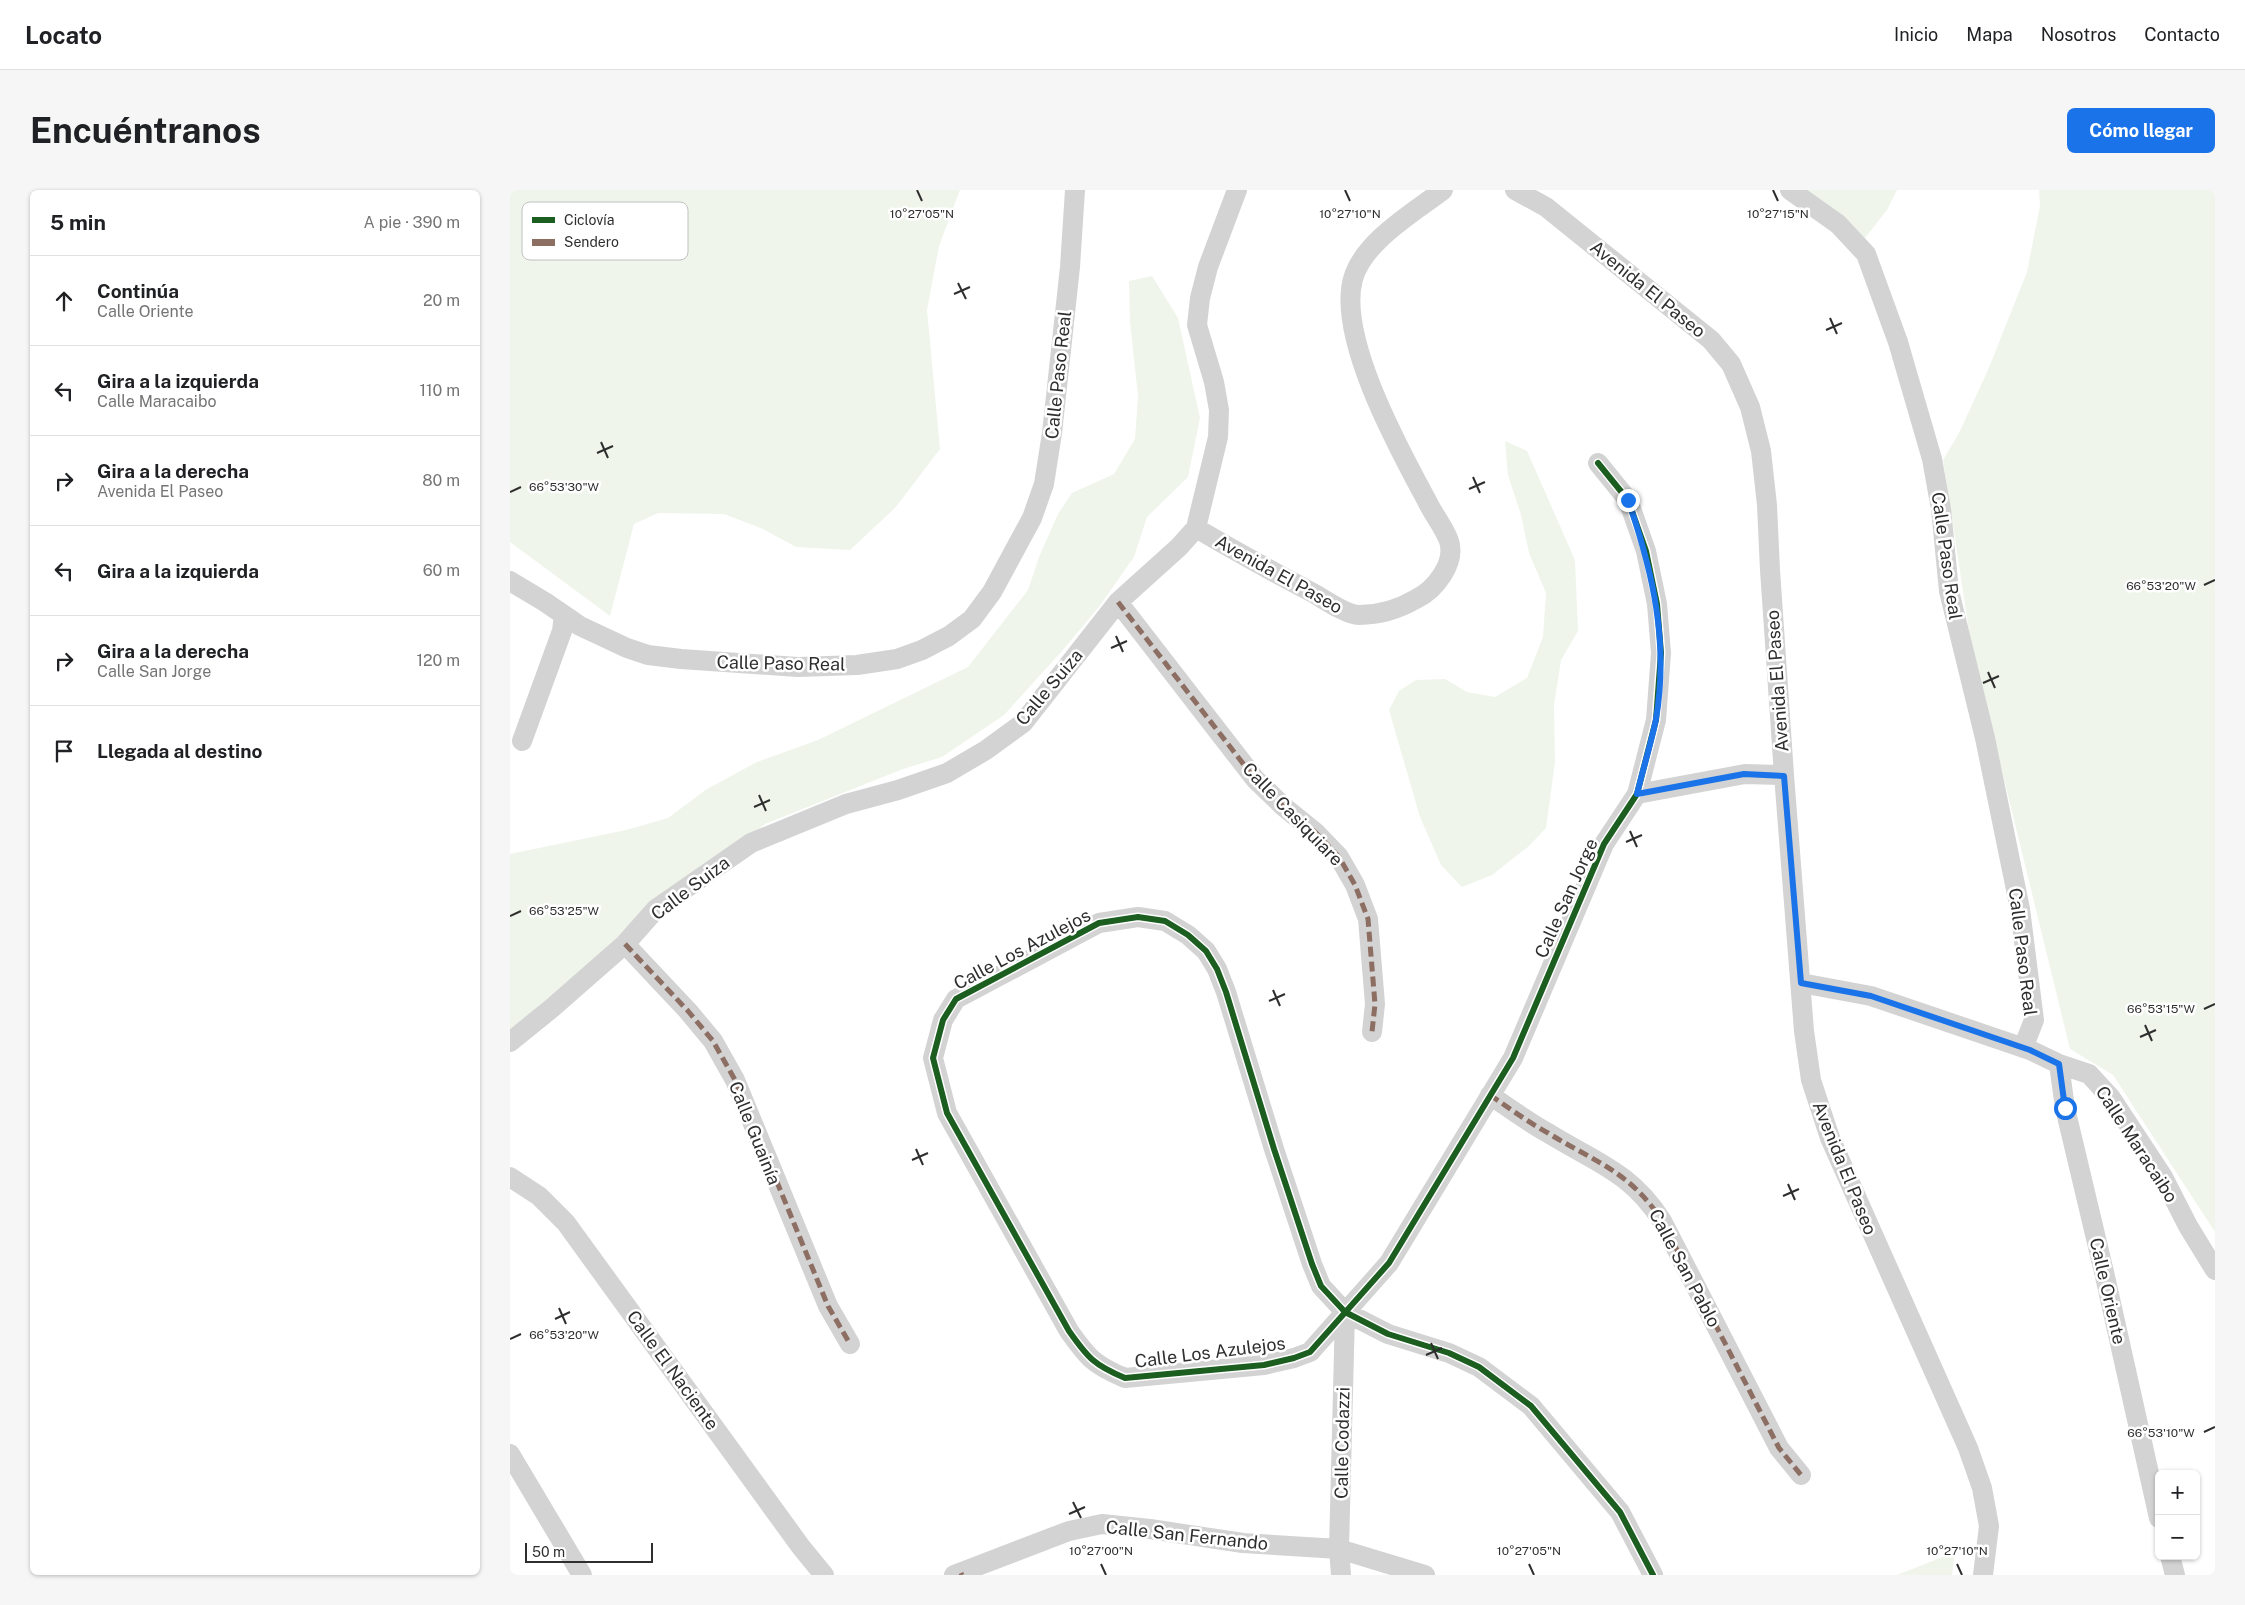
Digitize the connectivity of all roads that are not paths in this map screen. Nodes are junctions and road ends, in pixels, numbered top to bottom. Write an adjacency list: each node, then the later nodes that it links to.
1 (1075, 190): 10 (street, Calle Paso Real)
2 (1238, 190): 7 (street, Calle Suiza)
3 (1443, 190): 7 (street, Avenida El Paseo)
4 (1515, 190): 12 (street, Avenida El Paseo)
5 (1790, 190): 18 (street, Calle Paso Real)
6 (1598, 463): 13 (street, Calle San Jorge)
7 (1196, 528): 9 (street, Calle Suiza)
8 (510, 581): 10 (street, Calle Paso Real)
9 (1118, 602): 14 (street, Calle Suiza); 16 (street, Calle Casiquiare)
10 (564, 615): 11 (street)
11 (522, 741)
12 (1784, 776): 13 (street); 15 (street, Avenida El Paseo)
13 (1637, 794): 20 (street, Calle San Jorge)
14 (624, 944): 17 (street, Calle Suiza); 24 (street, Calle Guainía)
15 (1801, 983): 18 (street, Calle Maracaibo); 36 (street, Avenida El Paseo)
16 (1372, 1032)
17 (510, 1042)
18 (2023, 1048): 19 (street, Calle Maracaibo)
19 (2059, 1064): 22 (street, Calle Maracaibo); 27 (street, Calle Oriente)
20 (1490, 1095): 23 (street, Calle San Jorge); 26 (street, Calle San Pablo)
21 (510, 1177): 32 (street, Calle El Naciente)
22 (2215, 1270)
23 (1345, 1312): 23 (street, Calle Los Azulejos); 28 (street, Calle Codazzi); 35 (street)
24 (850, 1344)
25 (510, 1454): 31 (street)
26 (1801, 1475)
27 (2158, 1515)
28 (1339, 1549): 30 (street, Calle San Fernando); 33 (street, Calle Codazzi); 34 (street, Calle San Fernando)
29 (2171, 1560): 37 (street)
30 (959, 1574)
31 (582, 1575)
32 (824, 1575)
33 (1341, 1575)
34 (1425, 1575)
35 (1653, 1575)
36 (1983, 1575)
37 (2175, 1575)

